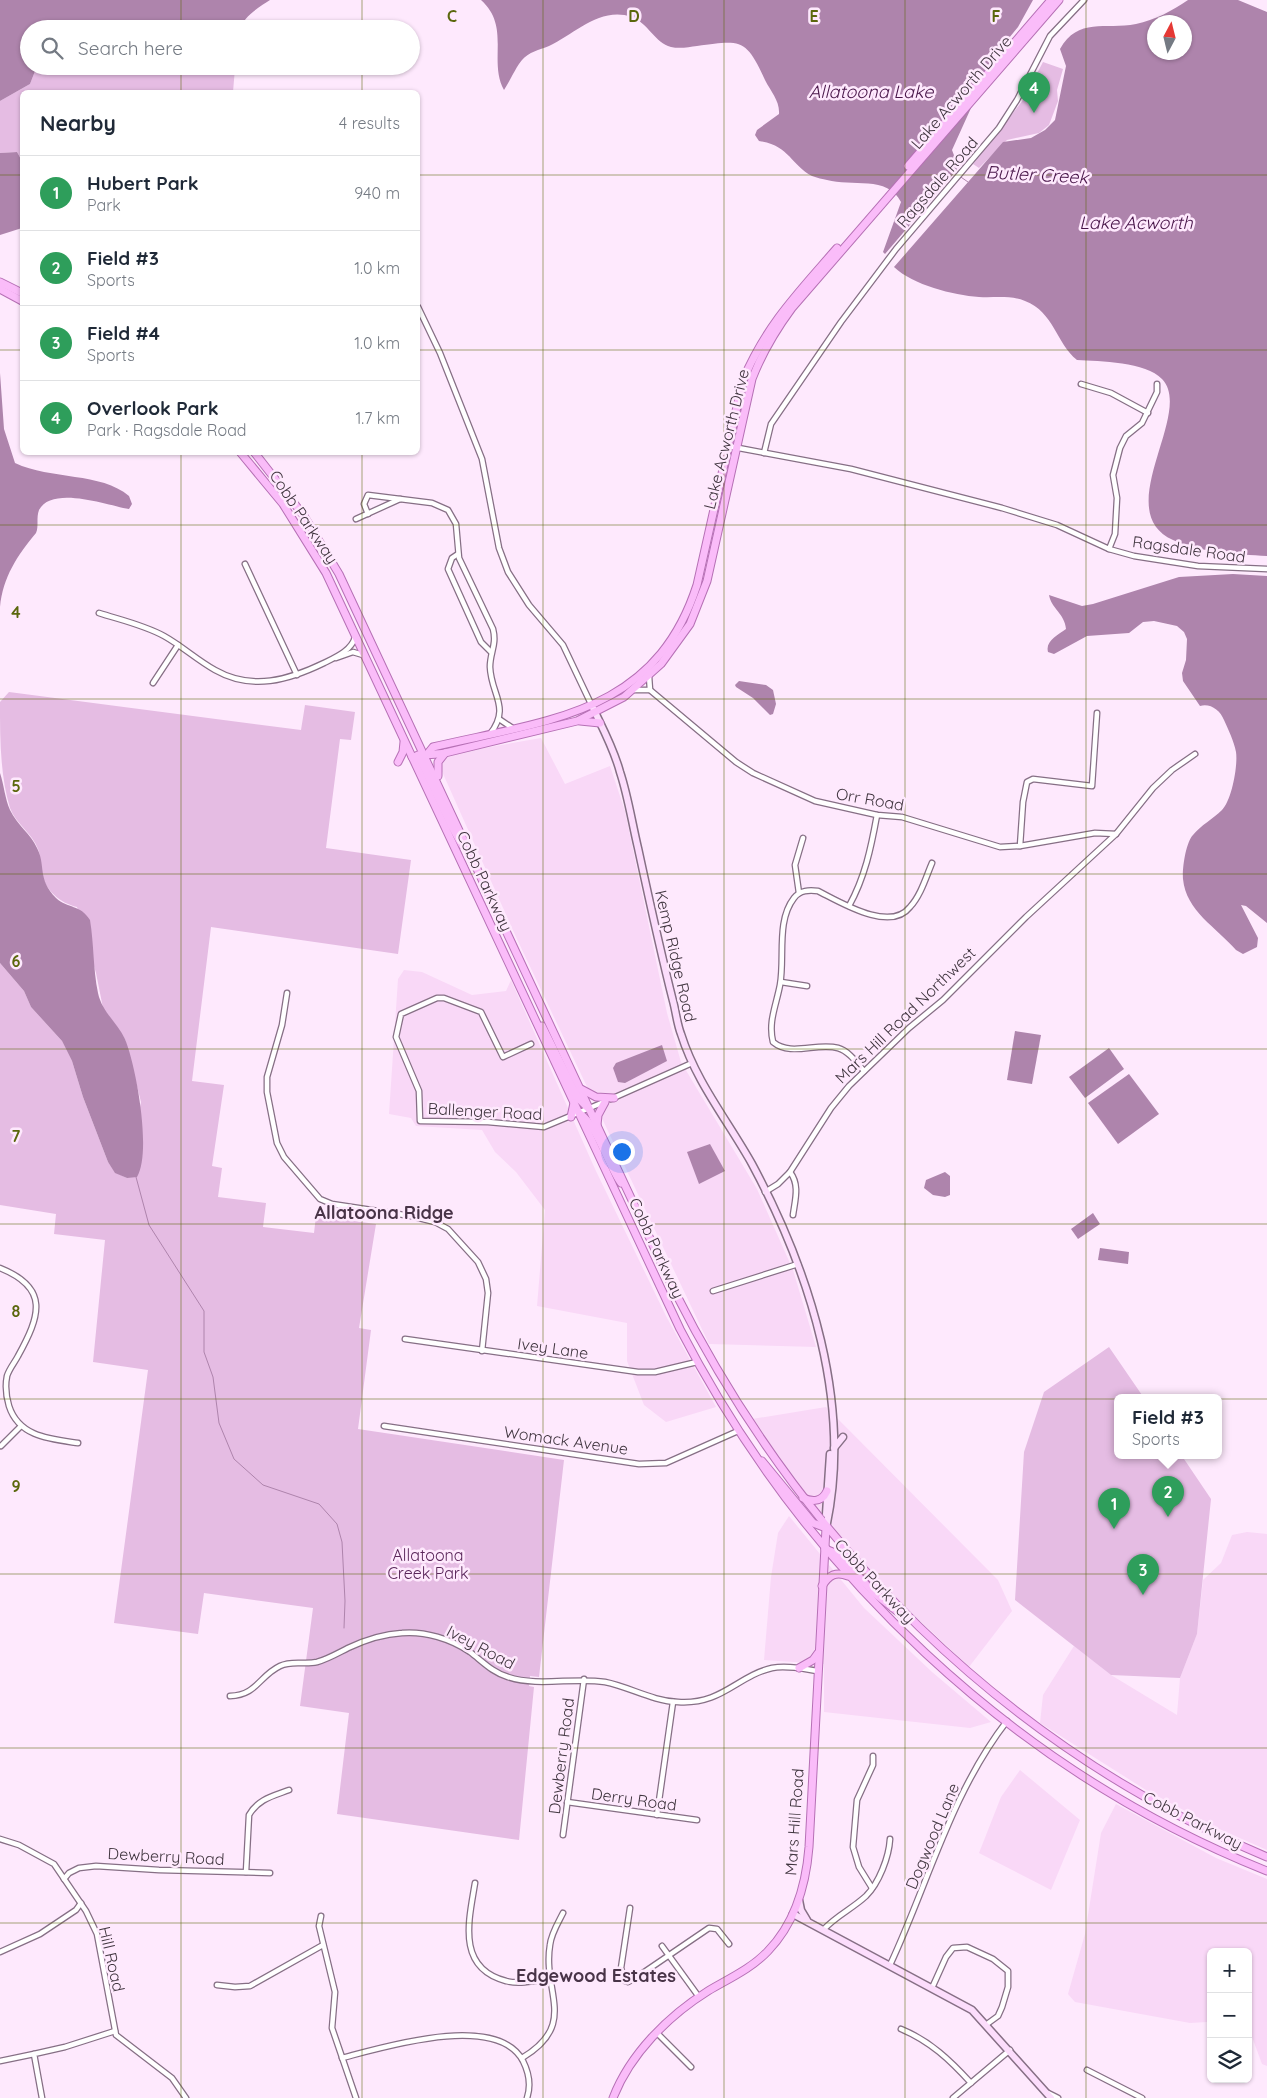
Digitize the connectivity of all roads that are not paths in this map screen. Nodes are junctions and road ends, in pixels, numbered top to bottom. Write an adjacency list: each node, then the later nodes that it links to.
1 (1051, 0): 4 (main road, Lake Acworth Drive)
2 (1059, 0): 4 (main road, Lake Acworth Drive)
3 (1084, 0): 16 (street, Ragsdale Road)
4 (1043, 15): 5 (main road, Lake Acworth Drive)
5 (855, 231): 14 (main road, Lake Acworth Drive); 15 (main road, Lake Acworth Drive)
6 (0, 282): 8 (main road)
7 (0, 289): 9 (main road)
8 (20, 292)
9 (20, 300)
10 (420, 311): 37 (street)
11 (1081, 384): 13 (street)
12 (1157, 384): 13 (street)
13 (1148, 413): 22 (street)
14 (728, 446): 15 (street, Ragsdale Road); 37 (main road, Lake Acworth Drive)
15 (736, 447): 16 (street, Ragsdale Road); 33 (main road, Lake Acworth Drive)
16 (764, 453): 22 (street, Ragsdale Road)
17 (243, 455): 27 (main road, Cobb Parkway)
18 (256, 455): 47 (main road, Cobb Parkway)
19 (400, 499): 20 (street); 20 (street); 23 (street)
20 (368, 514): 21 (street)
21 (356, 520)
22 (1109, 549): 25 (street, Ragsdale Road)
23 (458, 554): 29 (street); 29 (street)
24 (245, 564): 32 (street)
25 (1267, 569)
26 (99, 613): 28 (street)
27 (355, 633): 30 (main road, Cobb Parkway); 31 (street)
28 (178, 645): 32 (street); 34 (street)
29 (491, 652): 39 (street)
30 (366, 657): 31 (street); 44 (main road, Cobb Parkway)
31 (334, 658): 32 (street)
32 (297, 675)
33 (649, 676): 35 (main road, Lake Acworth Drive); 36 (street)
34 (153, 683)
35 (634, 690): 36 (street); 37 (main road, Lake Acworth Drive)
36 (650, 690): 50 (street, Orr Road)
37 (594, 709): 40 (main road, Lake Acworth Drive); 41 (street, Kemp Ridge Road); 42 (main road, Lake Acworth Drive)
38 (1097, 713): 53 (street)
39 (500, 719): 42 (street); 43 (street)
40 (577, 721): 41 (main road); 45 (main road, Lake Acworth Drive)
41 (600, 723): 63 (street, Kemp Ridge Road)
42 (514, 729): 43 (main road, Lake Acworth Drive)
43 (490, 734): 47 (main road, Lake Acworth Drive)
44 (404, 739): 47 (main road, Cobb Parkway); 48 (main road)
45 (445, 753): 47 (main road, Lake Acworth Drive); 49 (main road)
46 (1195, 754): 51 (street, Mars Hill Road Northwest)
47 (421, 755): 49 (main road, Cobb Parkway); 54 (main road); 61 (main road, Cobb Parkway)
48 (398, 762)
49 (441, 789): 54 (main road, Cobb Parkway)
50 (877, 815): 53 (street, Orr Road); 57 (street)
51 (1116, 834): 53 (street, Orr Road); 64 (street, Mars Hill Road Northwest)
52 (803, 838): 56 (street)
53 (1020, 846)
54 (470, 853): 65 (main road, Cobb Parkway)
55 (932, 862): 57 (street)
56 (799, 893): 57 (street); 58 (street)
57 (849, 906)
58 (780, 982): 59 (street); 64 (street)
59 (807, 986)
60 (287, 993): 81 (street)
61 (534, 1019): 68 (main road, Cobb Parkway); 69 (main road)
62 (531, 1044): 71 (street, Ballenger Road)
63 (692, 1063): 66 (street, Ballenger Road); 74 (street, Kemp Ridge Road)
64 (864, 1071): 73 (street, Mars Hill Road Northwest)
65 (580, 1088): 66 (main road); 69 (main road, Cobb Parkway)
66 (614, 1098): 67 (street, Ballenger Road)
67 (605, 1102): 69 (street, Ballenger Road); 72 (main road)
68 (574, 1103): 70 (main road, Cobb Parkway); 71 (main road)
69 (590, 1109): 70 (street, Ballenger Road); 72 (main road, Cobb Parkway)
70 (579, 1114): 71 (street, Ballenger Road); 75 (main road); 82 (main road, Cobb Parkway)
71 (570, 1117)
72 (598, 1125): 75 (main road, Cobb Parkway)
73 (790, 1172): 74 (street, Mars Hill Road Northwest); 76 (street)
74 (765, 1192): 77 (street)
75 (630, 1196): 93 (main road, Cobb Parkway)
76 (793, 1215)
77 (798, 1264): 79 (street); 86 (street)
78 (0, 1268): 83 (street)
79 (713, 1292)
80 (405, 1340): 81 (street, Ivey Lane)
81 (482, 1351): 82 (street, Ivey Lane)
82 (697, 1362): 85 (main road, Cobb Parkway)
83 (20, 1426): 88 (street); 89 (street)
84 (384, 1426): 85 (street, Womack Avenue)
85 (738, 1430): 91 (main road, Cobb Parkway)
86 (833, 1437): 90 (street); 92 (street)
87 (843, 1437): 90 (street)
88 (78, 1443)
89 (2, 1446)
90 (834, 1448): 94 (street)
91 (754, 1453): 94 (main road); 95 (main road, Cobb Parkway)
92 (827, 1491): 93 (main road); 94 (street)
93 (803, 1498): 94 (main road, Cobb Parkway)
94 (826, 1528): 95 (main road, Mars Hill Road); 98 (main road, Cobb Parkway)
95 (824, 1548): 96 (main road, Cobb Parkway); 97 (main road, Mars Hill Road); 98 (main road)
96 (849, 1577): 97 (main road); 105 (main road, Cobb Parkway)
97 (822, 1586): 99 (main road, Mars Hill Road)
98 (919, 1626): 114 (main road, Cobb Parkway)
99 (818, 1653): 100 (main road); 101 (main road, Mars Hill Road)
100 (799, 1668): 101 (street, Ivey Road); 104 (street, Ivey Road)
101 (818, 1671): 121 (main road, Mars Hill Road)
102 (584, 1680): 103 (street, Ivey Road); 104 (street, Ivey Road); 108 (street, Dewberry Road)
103 (230, 1696)
104 (673, 1702): 109 (street)
105 (1007, 1721): 115 (main road, Cobb Parkway); 134 (street, Dogwood Lane)
106 (873, 1756): 120 (street)
107 (289, 1790): 116 (street)
108 (568, 1802): 109 (street, Derry Road); 111 (street, Dewberry Road)
109 (657, 1815): 110 (street, Derry Road)
110 (697, 1820)
111 (564, 1835)
112 (0, 1839): 118 (street, Hill Road)
113 (890, 1839): 120 (street)
114 (1267, 1857)
115 (1267, 1871)
116 (246, 1872): 117 (street, Dewberry Road); 118 (street, Dewberry Road)
117 (270, 1873)
118 (64, 1880): 122 (street, Hill Road)
119 (475, 1883): 135 (street)
120 (872, 1888): 128 (street)
121 (799, 1899): 125 (main road, Mars Hill Road); 127 (street)
122 (81, 1903): 132 (street); 141 (street, Hill Road)
123 (630, 1908): 133 (street)
124 (563, 1913): 135 (street)
125 (793, 1914): 127 (street); 138 (main road, Mars Hill Road)
126 (321, 1916): 130 (street)
127 (810, 1923): 128 (street)
128 (824, 1930): 134 (street)
129 (729, 1944): 133 (street)
130 (323, 1945): 136 (street); 145 (street)
131 (662, 1946): 133 (street)
132 (0, 1952)
133 (669, 1955): 138 (street)
134 (890, 1965): 137 (street)
135 (552, 1979): 146 (street)
136 (217, 1985)
137 (932, 1988): 139 (street); 139 (street)
138 (698, 1997): 142 (main road, Mars Hill Road)
139 (987, 2024): 143 (street)
140 (901, 2029): 150 (street)
141 (115, 2031): 144 (street); 153 (street)
142 (657, 2033): 148 (street); 156 (main road, Mars Hill Road)
143 (1010, 2050): 150 (street); 151 (street)
144 (34, 2054): 147 (street); 152 (street)
145 (342, 2058): 146 (street); 154 (street)
146 (522, 2058): 155 (street)
147 (0, 2060)
148 (691, 2067)
149 (1088, 2070): 159 (street)
150 (971, 2083): 157 (street)
151 (1049, 2095): 158 (street)
152 (42, 2098)
153 (186, 2098)
154 (356, 2098)
155 (527, 2098)
156 (613, 2098)
157 (953, 2098)
158 (1058, 2098)
159 (1142, 2098)

